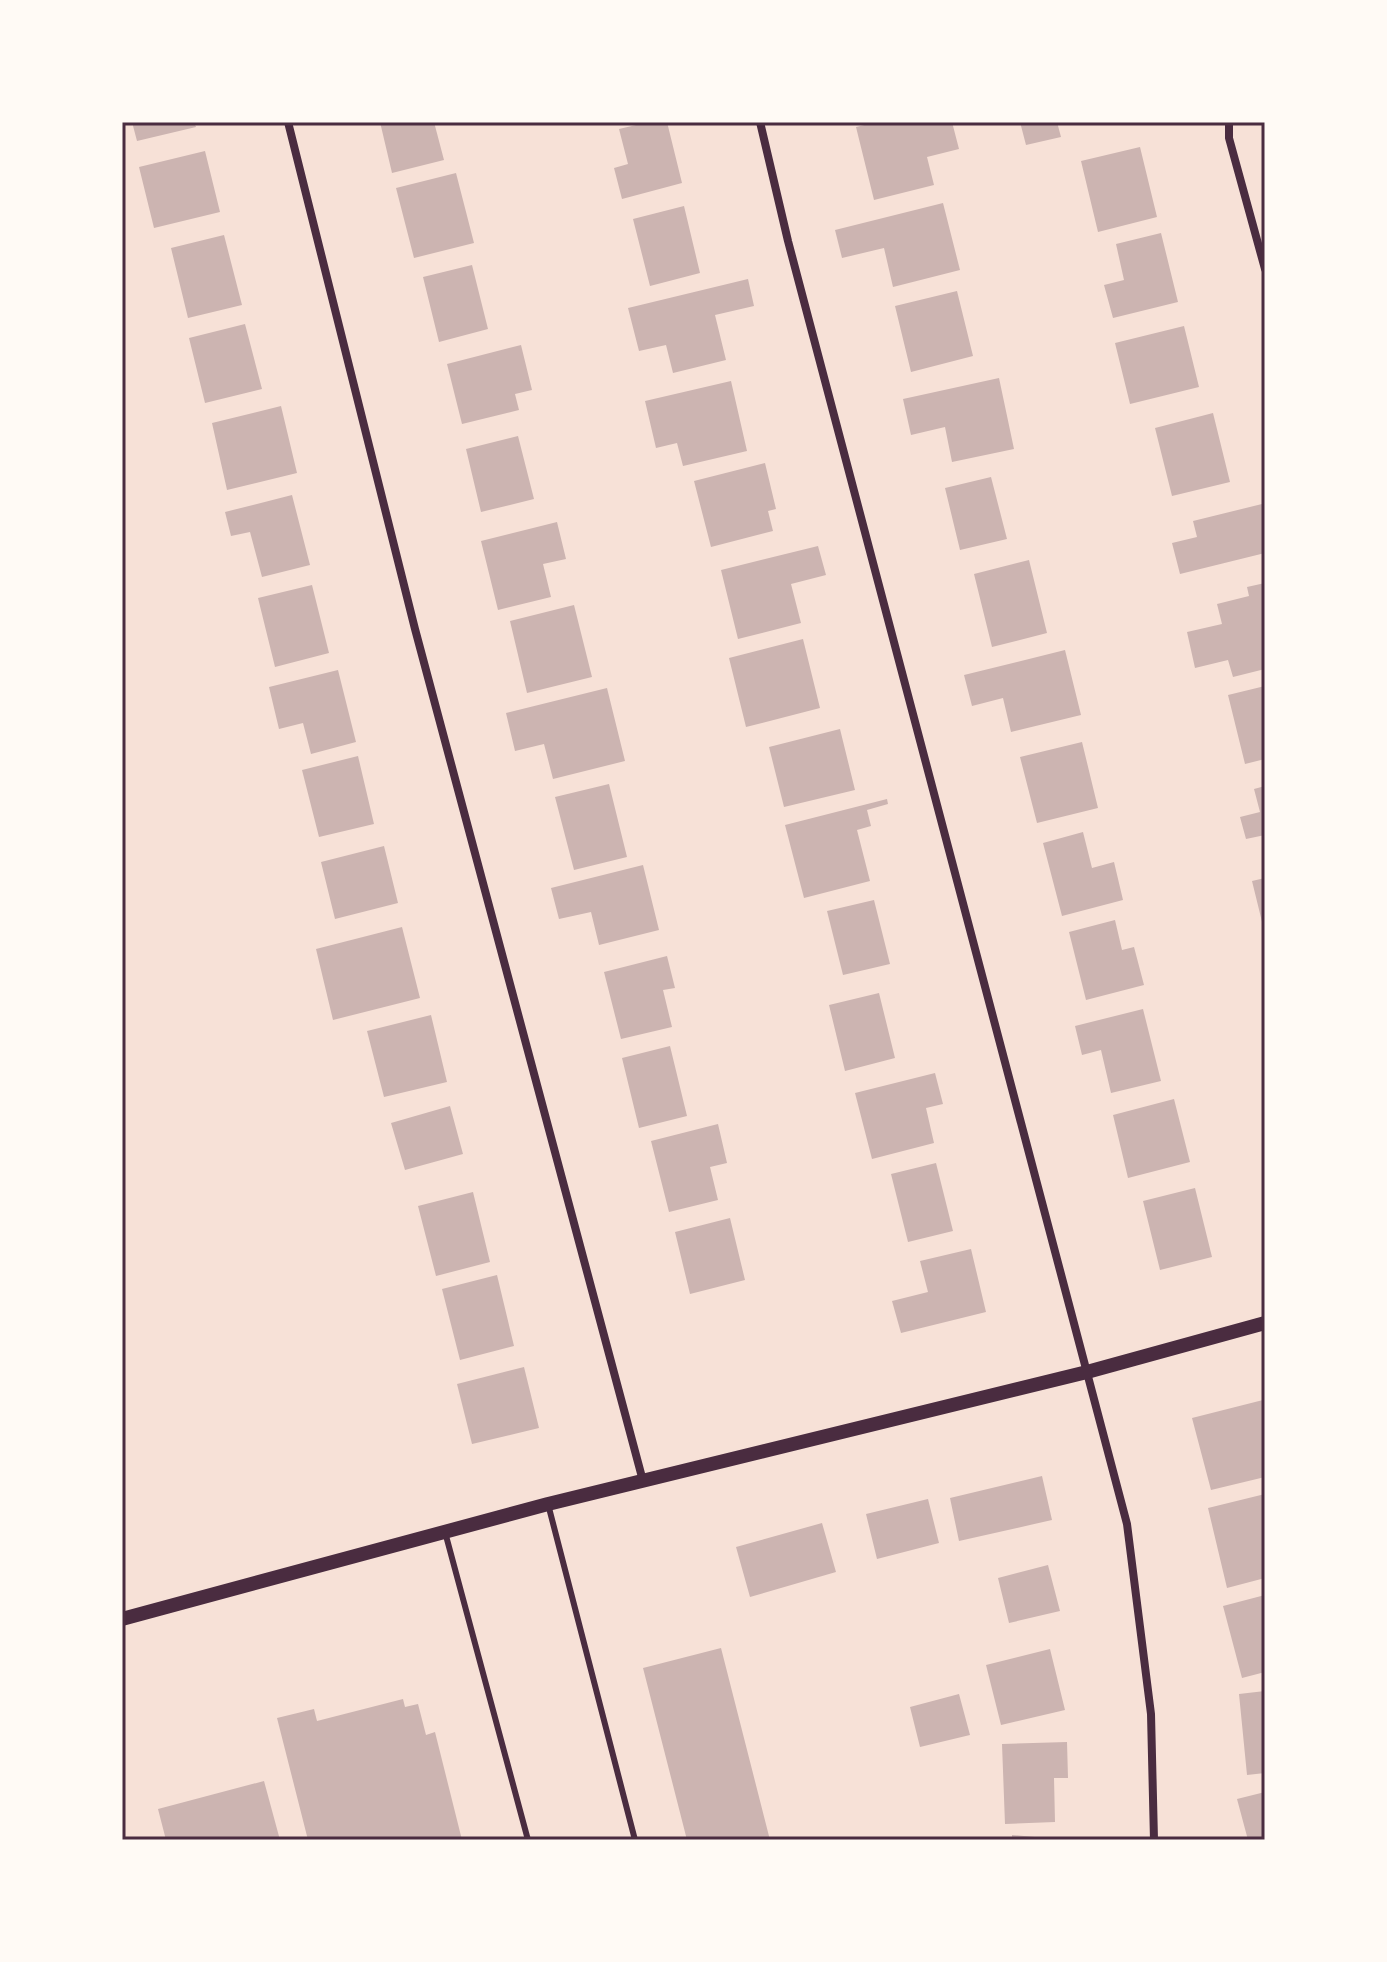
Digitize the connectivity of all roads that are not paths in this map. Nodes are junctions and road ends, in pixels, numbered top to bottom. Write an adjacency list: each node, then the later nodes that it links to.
1 (288, 122): 7 (street)
2 (760, 122): 6 (street)
3 (1229, 122): 4 (street)
4 (1265, 269)
5 (1265, 1323): 6 (street)
6 (1087, 1372): 7 (street); 13 (street)
7 (643, 1481): 8 (street)
8 (548, 1504): 9 (street); 12 (lane)
9 (445, 1532): 10 (street); 11 (lane)
10 (122, 1619)
11 (528, 1840)
12 (635, 1840)
13 (1154, 1840)

